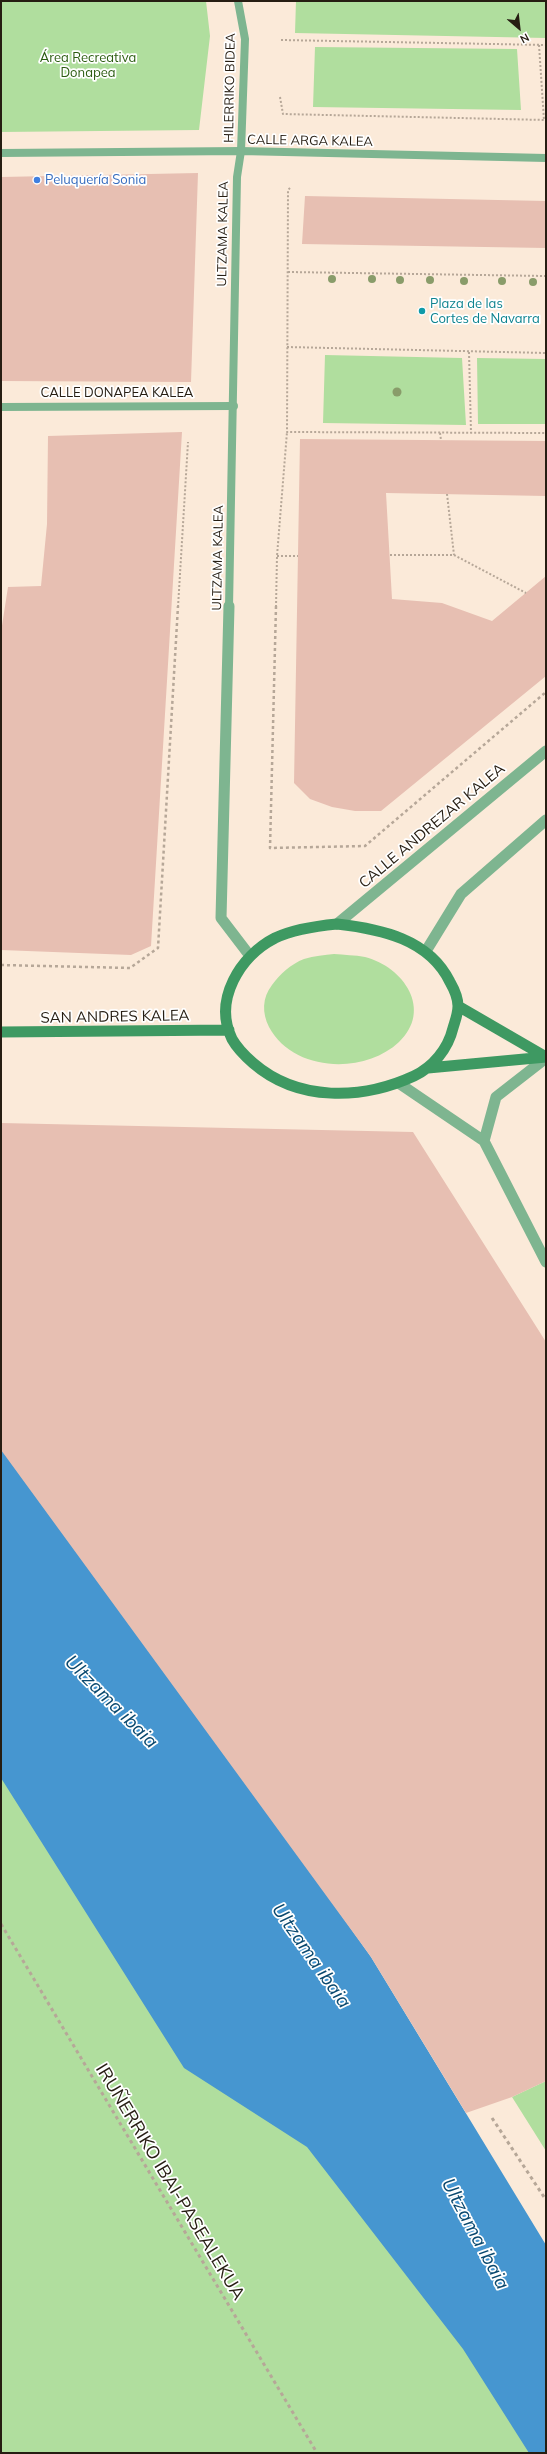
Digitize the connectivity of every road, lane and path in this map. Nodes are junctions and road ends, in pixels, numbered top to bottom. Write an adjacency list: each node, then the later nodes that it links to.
1 (238, 1): 7 (street, HILERRIKO BIDEA)
2 (277, 40): 3 (path)
3 (538, 45): 4 (path); 6 (path)
4 (546, 45)
5 (279, 91): 6 (path)
6 (545, 120)
7 (241, 151): 8 (street, CALLE ARGA KALEA); 9 (street, CALLE ARGA KALEA); 16 (street, ULTZAMA KALEA)
8 (1, 153)
9 (546, 158)
10 (288, 190): 11 (path)
11 (288, 272): 12 (path); 13 (path)
12 (546, 276)
13 (287, 347): 14 (path); 18 (path)
14 (469, 351): 15 (path); 20 (path)
15 (546, 353)
16 (234, 406): 17 (street, CALLE DONAPEA KALEA); 35 (street, ULTZAMA KALEA)
17 (1, 407)
18 (287, 432): 19 (path); 27 (path)
19 (440, 433): 20 (path); 23 (path)
20 (471, 433): 21 (path)
21 (546, 433)
22 (188, 440): 36 (path)
23 (441, 440)
24 (447, 494): 26 (path)
25 (390, 555): 26 (path)
26 (454, 555): 29 (path)
27 (277, 556): 28 (path); 30 (path)
28 (298, 556)
29 (526, 593)
30 (546, 692)
31 (546, 751): 33 (street, CALLE ANDREZAR KALEA)
32 (546, 820): 34 (street)
33 (337, 924): 34 (main road); 35 (main road)
34 (426, 951): 37 (main road)
35 (250, 956): 38 (main road)
36 (1, 965)
37 (458, 1006): 40 (main road); 41 (main road)
38 (229, 1030): 39 (main road, SAN ANDRES KALEA); 42 (main road)
39 (1, 1032)
40 (546, 1057): 41 (main road); 43 (street)
41 (428, 1068): 42 (main road)
42 (400, 1084): 43 (street)
43 (484, 1142): 44 (street)
44 (546, 1262)
45 (1, 1924): 48 (path, IRUÑERRIKO IBAI-PASEALEKUA)
46 (492, 2118): 47 (path)
47 (546, 2200)
48 (317, 2453)

